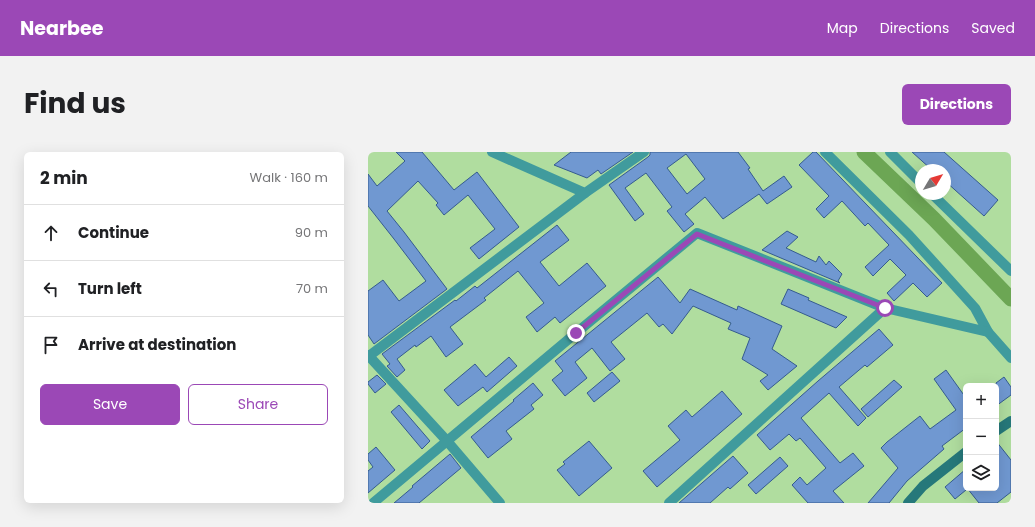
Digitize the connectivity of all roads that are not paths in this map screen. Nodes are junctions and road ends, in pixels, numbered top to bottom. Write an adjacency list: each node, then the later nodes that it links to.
1 (492, 152): 6 (street)
2 (644, 152): 6 (street)
3 (825, 152): 10 (street)
4 (890, 152): 5 (street)
5 (915, 177)
6 (585, 193): 11 (street)
7 (938, 200): 8 (street)
8 (1011, 271)
9 (885, 308): 10 (street); 15 (street); 19 (street)
10 (988, 332): 12 (street)
11 (368, 356): 15 (street)
12 (1011, 358)
13 (1011, 421): 14 (main road)
14 (999, 429)
15 (446, 441): 17 (street); 18 (street)
16 (963, 454): 20 (main road)
17 (373, 503)
18 (500, 503)
19 (669, 503)
20 (908, 503)

